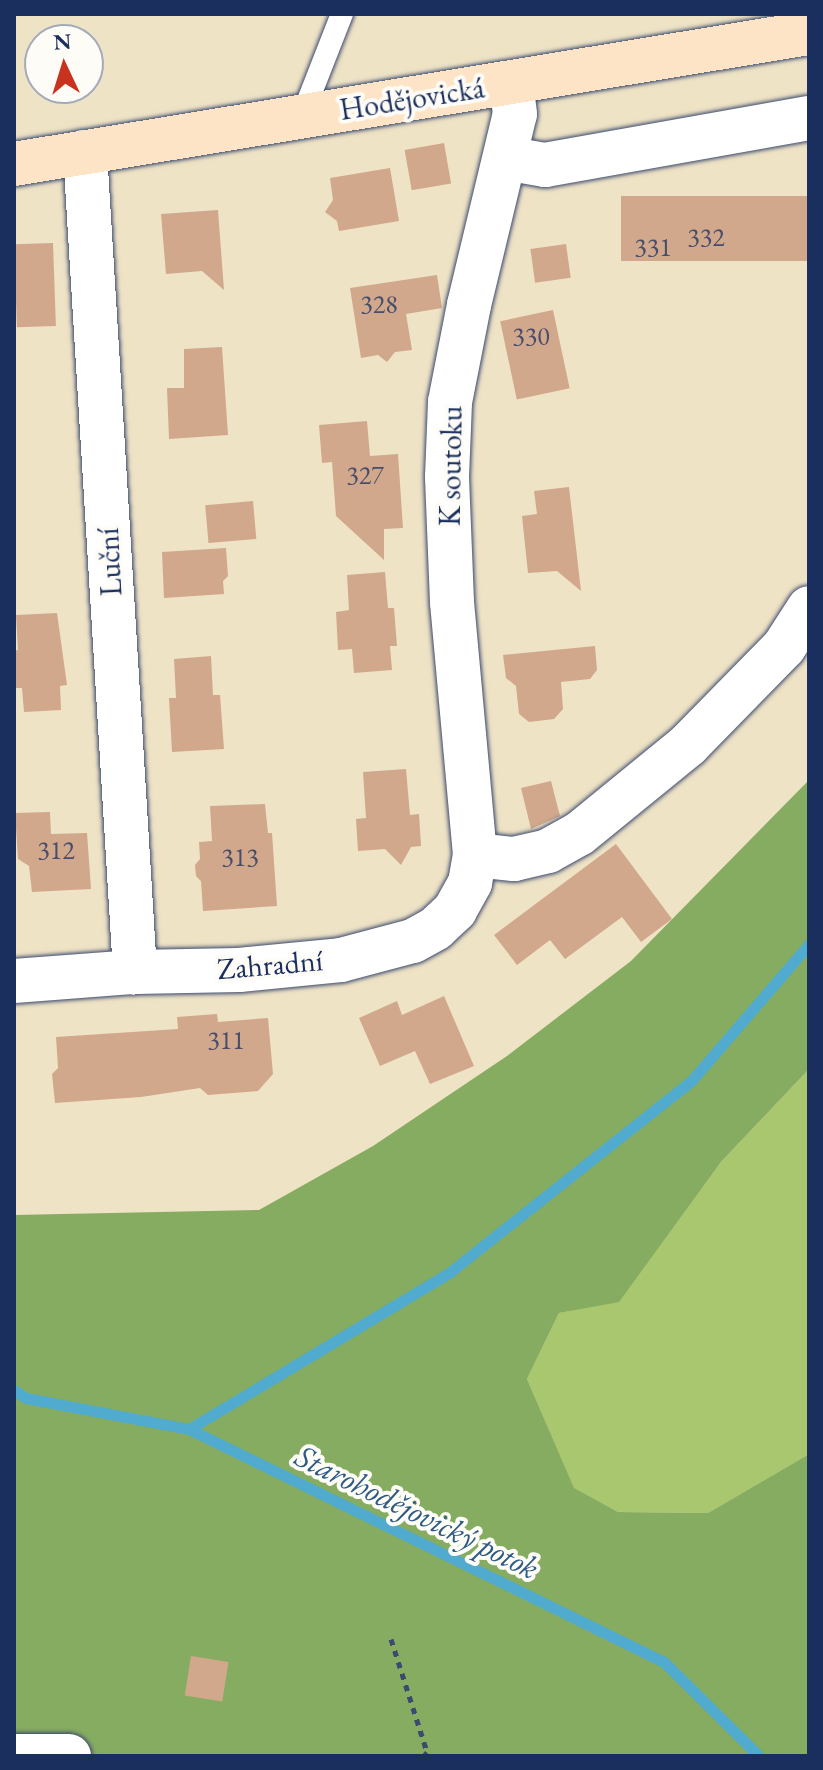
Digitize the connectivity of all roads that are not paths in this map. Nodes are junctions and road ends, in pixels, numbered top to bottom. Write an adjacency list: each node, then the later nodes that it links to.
1 (342, 14): 4 (lane)
2 (809, 33): 3 (street, Hodějovická)
3 (511, 83): 4 (street, Hodějovická); 7 (street, K soutoku)
4 (302, 116): 6 (street, Hodějovická)
5 (809, 118): 7 (street)
6 (85, 152): 8 (street, Hodějovická); 11 (street, Luční)
7 (505, 158): 10 (street, K soutoku)
8 (14, 164)
9 (809, 608): 10 (street)
10 (475, 855): 11 (street, Zahradní)
11 (135, 972): 12 (street, Zahradní)
12 (14, 981)
13 (17, 1756): 14 (street)
14 (69, 1756)

